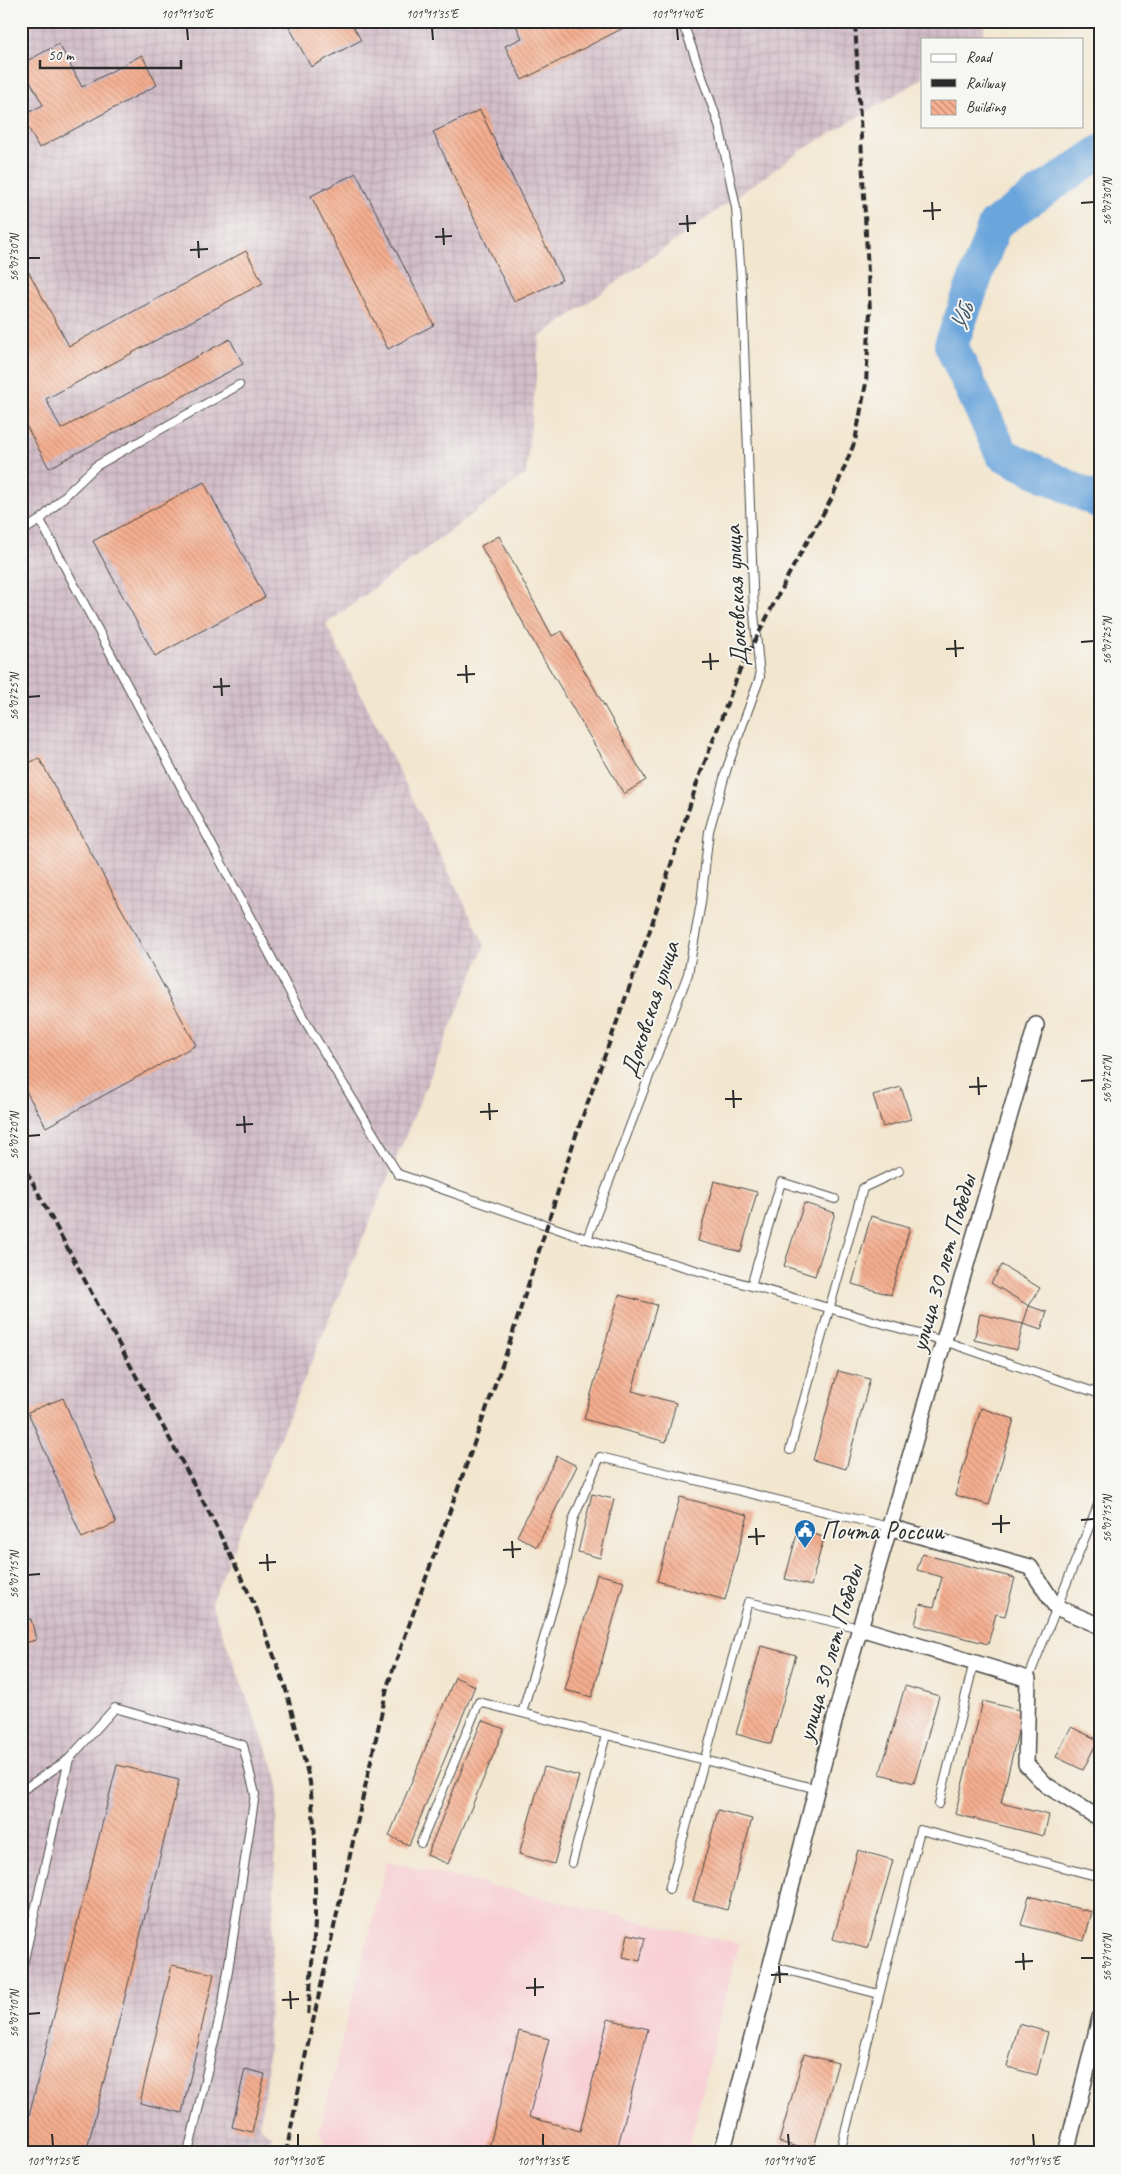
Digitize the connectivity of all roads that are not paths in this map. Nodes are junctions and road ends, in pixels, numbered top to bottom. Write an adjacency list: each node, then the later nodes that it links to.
1 (680, 21): 8 (lane, Доковская улица)
2 (239, 385): 3 (lane)
3 (40, 520): 4 (lane); 8 (lane)
4 (21, 532)
5 (1036, 1025): 11 (street, улица 30 лет Победы)
6 (899, 1171): 10 (lane)
7 (835, 1199): 9 (lane)
8 (587, 1239): 9 (lane)
9 (752, 1286): 10 (lane)
10 (831, 1309): 11 (lane); 13 (lane)
11 (944, 1341): 12 (lane); 15 (street, улица 30 лет Победы)
12 (1100, 1394)
13 (790, 1450)
14 (1100, 1500): 16 (lane)
15 (889, 1527): 16 (street); 18 (street, улица 30 лет Победы); 21 (lane)
16 (1056, 1607): 17 (street); 20 (lane)
17 (1100, 1626)
18 (860, 1628): 19 (street); 24 (lane); 25 (street, улица 30 лет Победы)
19 (974, 1662): 20 (street); 27 (lane)
20 (1028, 1678): 28 (street)
21 (522, 1713): 22 (lane); 29 (lane)
22 (606, 1735): 24 (lane); 30 (lane)
23 (69, 1759): 26 (lane); 34 (lane); 37 (lane)
24 (704, 1760): 25 (lane); 32 (lane)
25 (817, 1789): 33 (street, улица 30 лет Победы)
26 (21, 1791)
27 (939, 1804)
28 (1100, 1818)
29 (421, 1843)
30 (572, 1863)
31 (1100, 1877): 35 (lane)
32 (669, 1888)
33 (771, 1966): 35 (lane); 38 (street, улица 30 лет Победы)
34 (21, 1973)
35 (879, 1994): 39 (lane)
36 (1100, 2018): 40 (street)
37 (188, 2153)
38 (722, 2153)
39 (840, 2153)
40 (1066, 2153)

